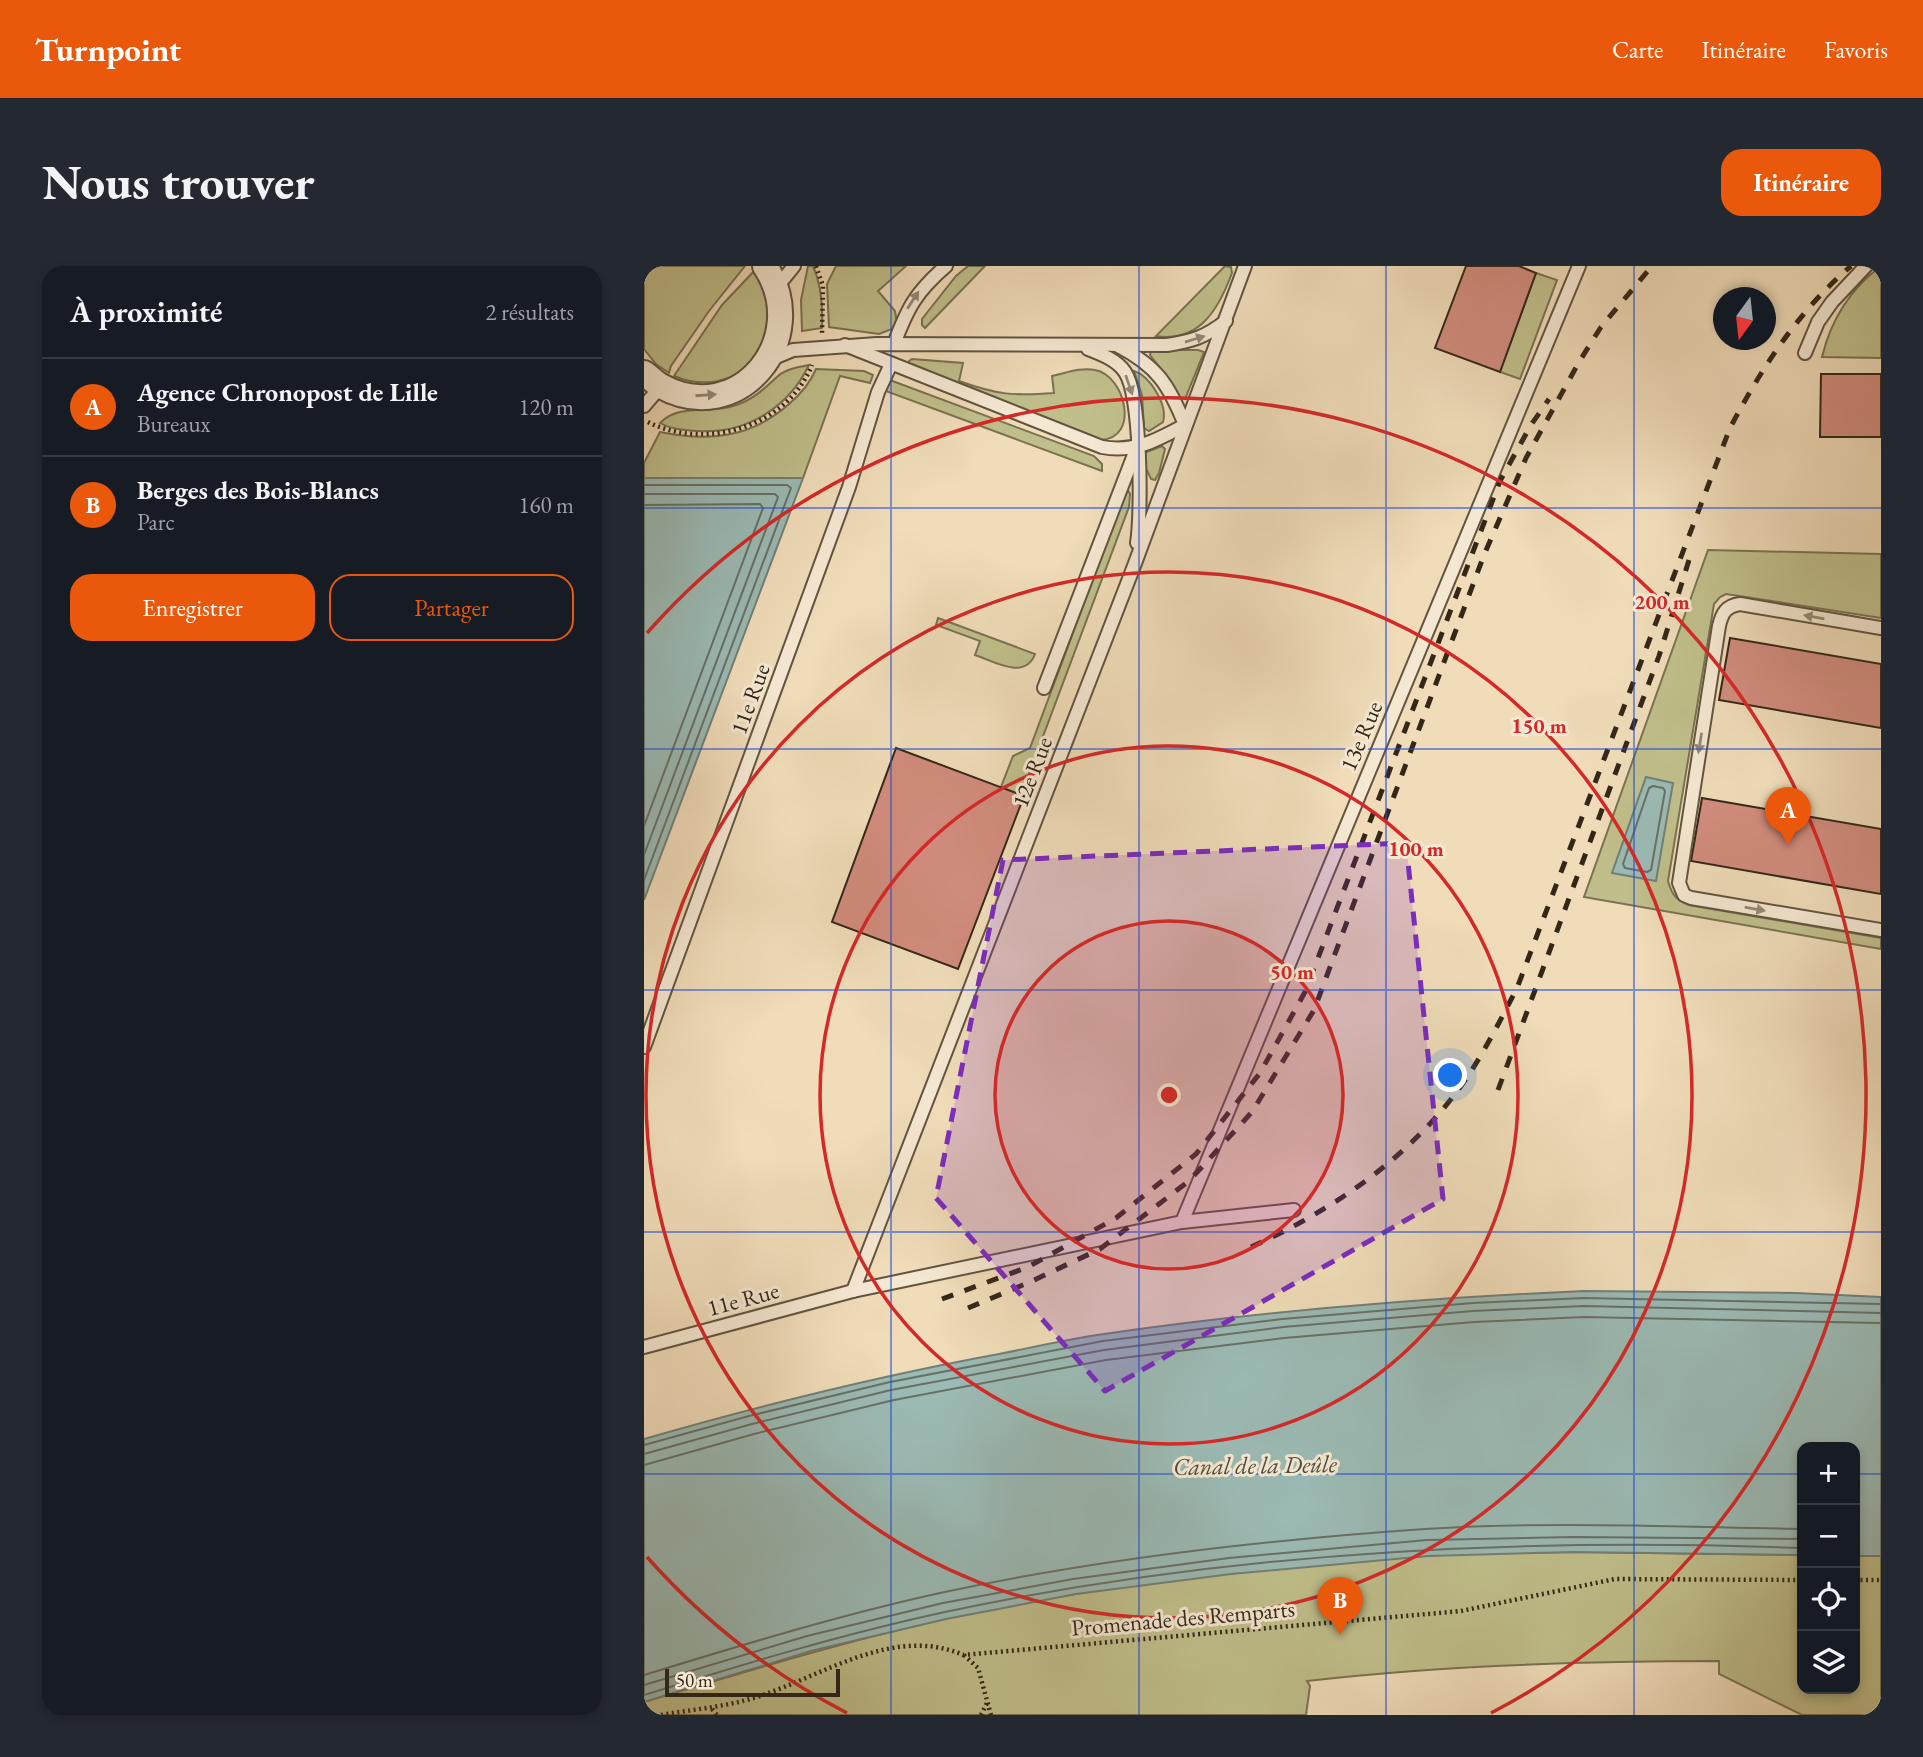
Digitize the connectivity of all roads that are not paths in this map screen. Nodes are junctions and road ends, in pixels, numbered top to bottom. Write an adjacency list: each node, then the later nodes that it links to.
1 (794, 266): 6 (lane)
2 (946, 266): 8 (lane, one-way to 2)
3 (1245, 266): 7 (lane, 12e Rue)
4 (1579, 266): 25 (lane, 13e Rue)
5 (1866, 266): 12 (lane)
6 (771, 276): 13 (street)
7 (1226, 321): 11 (lane, one-way to 7); 17 (lane, 12e Rue)
8 (894, 344): 9 (lane); 10 (lane)
9 (845, 345): 13 (lane); 14 (lane)
10 (1078, 346): 11 (lane); 18 (lane, one-way to 18)
11 (1118, 346): 17 (lane)
12 (1805, 353)
13 (769, 360): 15 (street, one-way to 13)
14 (891, 364): 18 (lane); 23 (lane, 11e Rue)
15 (653, 380): 16 (lane)
16 (644, 406)
17 (1185, 425): 18 (lane); 19 (lane, 12e Rue)
18 (1137, 447): 19 (lane); 21 (lane)
19 (1134, 566): 26 (lane, 12e Rue)
20 (1881, 628): 22 (lane, one-way to 22)
21 (1044, 688)
22 (1881, 930)
23 (644, 1047)
24 (1294, 1210): 25 (lane, 11e Rue)
25 (1182, 1223): 26 (lane, 11e Rue)
26 (853, 1291): 27 (lane, 11e Rue)
27 (644, 1347)

